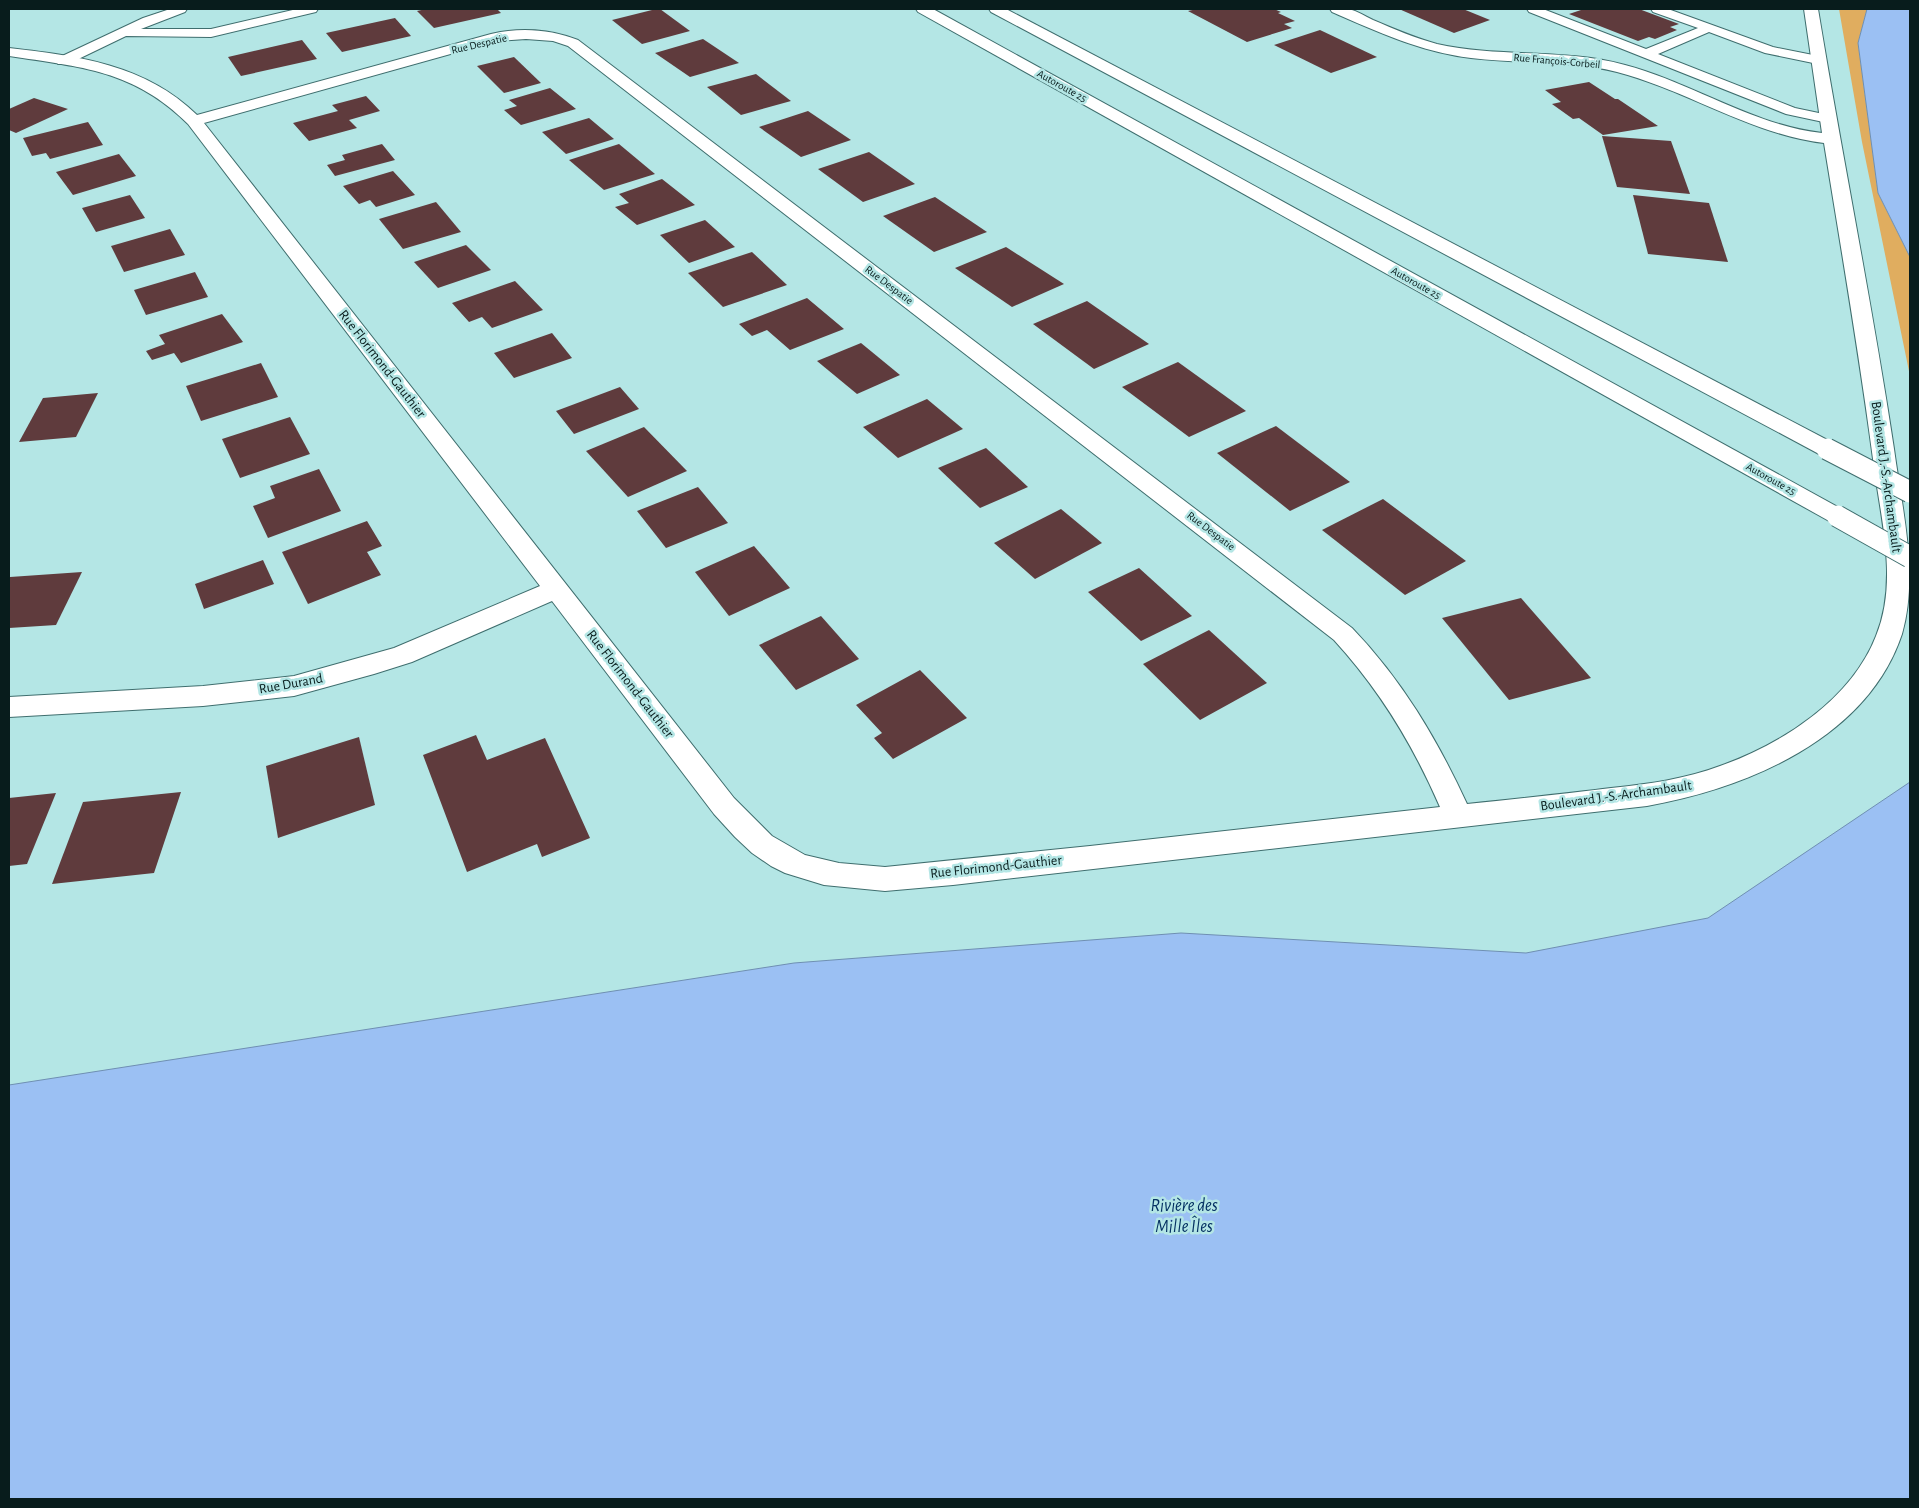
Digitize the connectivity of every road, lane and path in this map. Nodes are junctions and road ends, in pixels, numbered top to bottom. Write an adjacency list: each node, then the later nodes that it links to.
1 (181, 9): 11 (lane)
2 (312, 9): 11 (lane)
3 (923, 9): 20 (main road, Autoroute 25, bridge)
4 (996, 9): 16 (main road)
5 (1337, 9): 18 (main road, Rue François-Corbeil)
6 (1533, 9): 13 (lane)
7 (1657, 9): 10 (lane)
8 (1811, 9): 14 (main road, Boulevard J.-S.-Archambault)
9 (1051, 21): 16 (main road)
10 (1709, 28): 13 (lane); 14 (lane)
11 (125, 32): 15 (lane)
12 (9, 52): 15 (main road, Rue Florimond-Gauthier)
13 (1646, 54): 18 (lane)
14 (1818, 60): 18 (main road, Boulevard J.-S.-Archambault)
15 (63, 61): 17 (main road, Rue Florimond-Gauthier)
16 (1109, 68): 19 (main road, bridge)
17 (194, 121): 21 (main road, Rue Florimond-Gauthier); 23 (main road, Rue Despatie)
18 (1830, 129): 23 (main road, Boulevard J.-S.-Archambault)
19 (1910, 492)
20 (1910, 557)
21 (557, 589): 22 (main road, Rue Durand); 23 (main road, Rue Florimond-Gauthier)
22 (9, 706)
23 (1458, 817)

